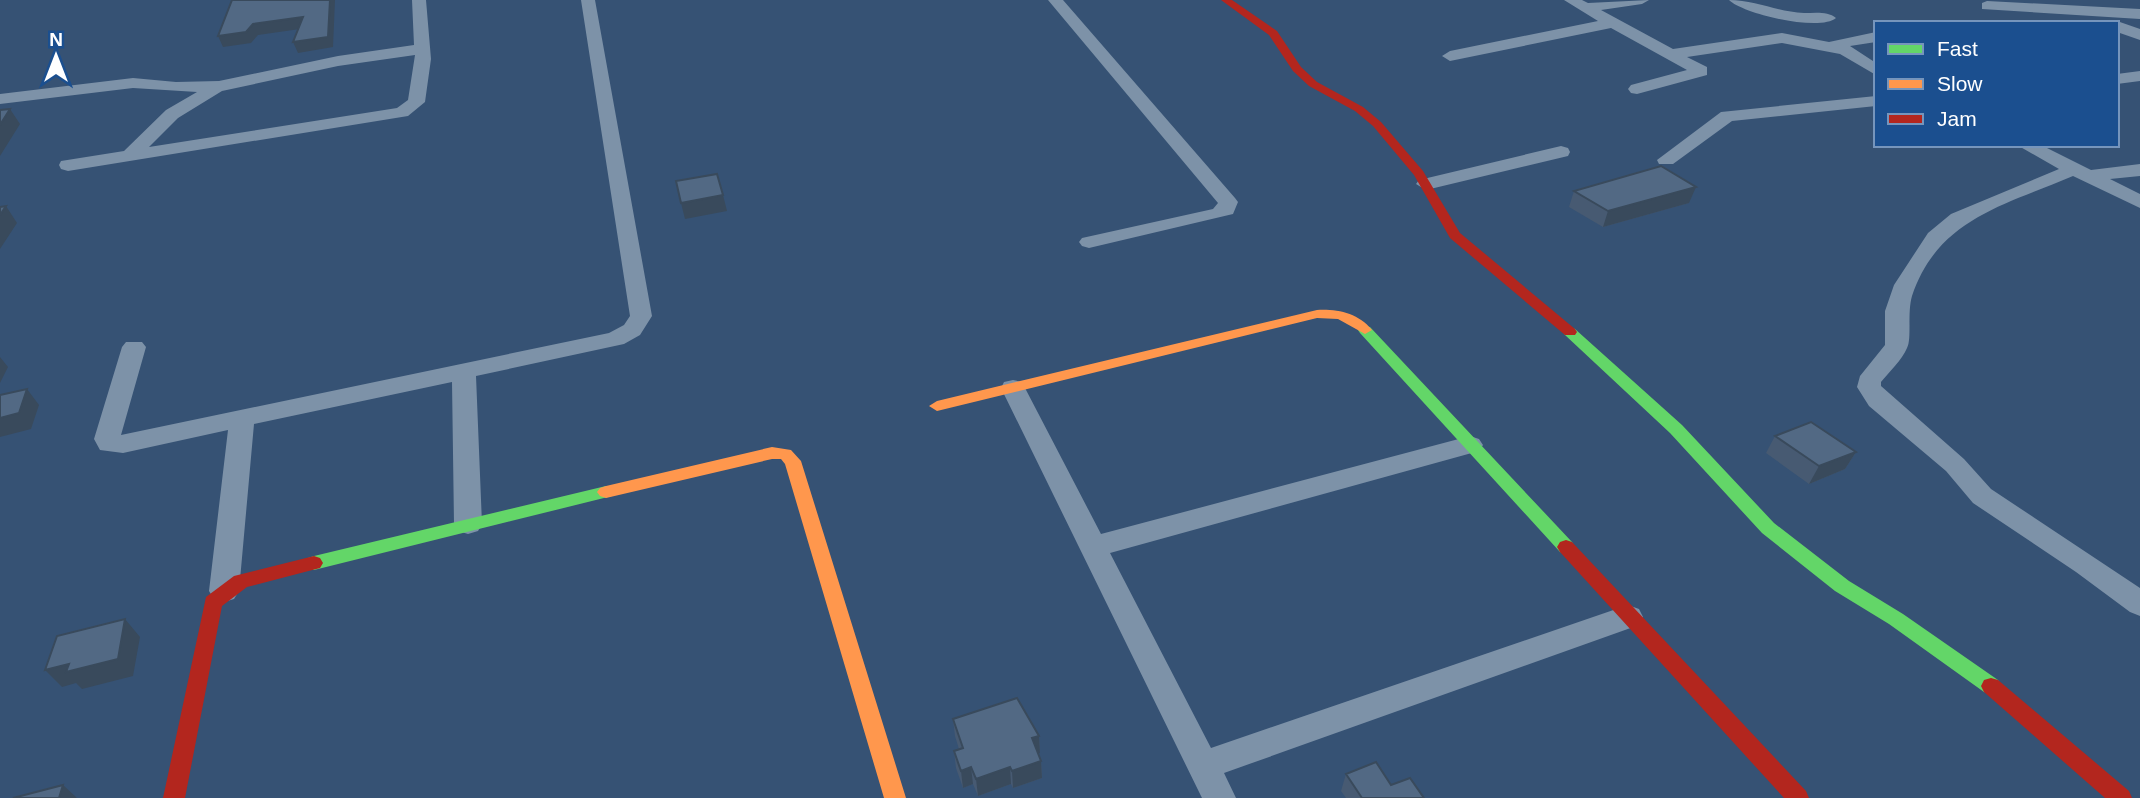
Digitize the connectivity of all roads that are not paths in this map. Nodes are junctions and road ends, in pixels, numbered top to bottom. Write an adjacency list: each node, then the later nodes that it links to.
1 (419, 0): 23 (street)
2 (588, 0): 44 (street)
3 (1055, 0): 42 (street)
4 (1226, 0): 40 (street)
5 (1571, 0): 11 (street)
6 (1642, 0): 11 (street)
7 (1736, 0): 15 (street)
8 (1821, 0): 15 (street)
9 (2027, 0): 12 (street)
10 (1980, 3): 12 (street); 16 (street)
11 (1587, 8): 18 (street)
12 (2056, 10): 13 (street)
13 (2087, 14): 14 (street); 17 (street)
14 (2140, 14)
15 (1828, 18): 22 (street)
16 (1999, 21)
17 (2104, 21)
18 (1612, 23): 24 (street); 25 (street)
19 (2119, 27): 20 (street)
20 (2140, 35)
21 (1874, 37): 22 (street)
22 (1841, 45): 24 (street); 26 (street)
23 (423, 49): 29 (street); 35 (street)
24 (1673, 54): 30 (street)
25 (1450, 56)
26 (1874, 69)
27 (2140, 76): 28 (street)
28 (2119, 79)
29 (219, 86): 31 (street); 35 (street)
30 (1637, 89)
31 (0, 99)
32 (1874, 101): 36 (street)
33 (2030, 147): 39 (street)
34 (1561, 152): 40 (street)
35 (129, 156): 37 (street)
36 (1666, 160)
37 (68, 165)
38 (2140, 170): 39 (street)
39 (2081, 172): 41 (street); 52 (street)
40 (1426, 184): 59 (street)
41 (2140, 202)
42 (1088, 242)
43 (134, 347): 47 (street)
44 (464, 371): 47 (street); 49 (street)
45 (1013, 388): 46 (street); 48 (street); 50 (street)
46 (937, 406)
47 (242, 418): 51 (street)
48 (1470, 445): 50 (street); 53 (street)
49 (468, 524): 51 (street); 56 (street)
50 (1093, 547): 54 (street)
51 (224, 591): 55 (street)
52 (2140, 604)
53 (1628, 617): 54 (street); 58 (street)
54 (1203, 765): 57 (street)
55 (174, 798)
56 (895, 798)
57 (1219, 798)
58 (1798, 798)
59 (2121, 798)

